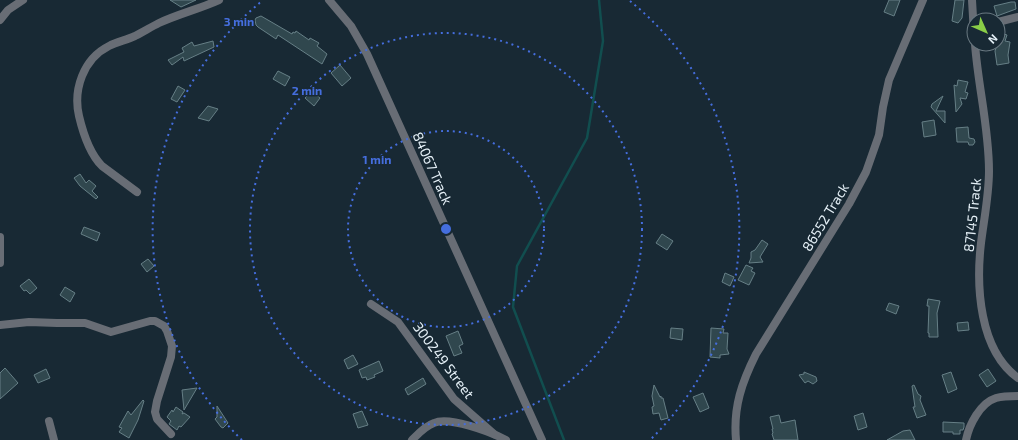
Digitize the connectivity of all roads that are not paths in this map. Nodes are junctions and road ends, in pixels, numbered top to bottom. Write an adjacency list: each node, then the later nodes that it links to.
1 (23, 0): 8 (street)
2 (219, 0): 11 (street)
3 (329, 0): 24 (street, 84067 Track)
4 (923, 0): 25 (street, 86552 Track)
5 (972, 0): 6 (street)
6 (973, 12)
7 (1018, 17): 9 (street)
8 (0, 20)
9 (1006, 20)
10 (976, 52): 16 (street, 87145 Track)
11 (137, 192)
12 (0, 237): 13 (street)
13 (0, 263)
14 (371, 304): 20 (street, 300249 Street)
15 (0, 324): 19 (street)
16 (1018, 378)
17 (1018, 396): 26 (street)
18 (49, 421): 21 (street)
19 (170, 434)
20 (494, 434): 22 (street); 23 (street)
21 (54, 440)
22 (412, 440)
23 (506, 440)
24 (542, 440)
25 (736, 440)
26 (966, 440)

